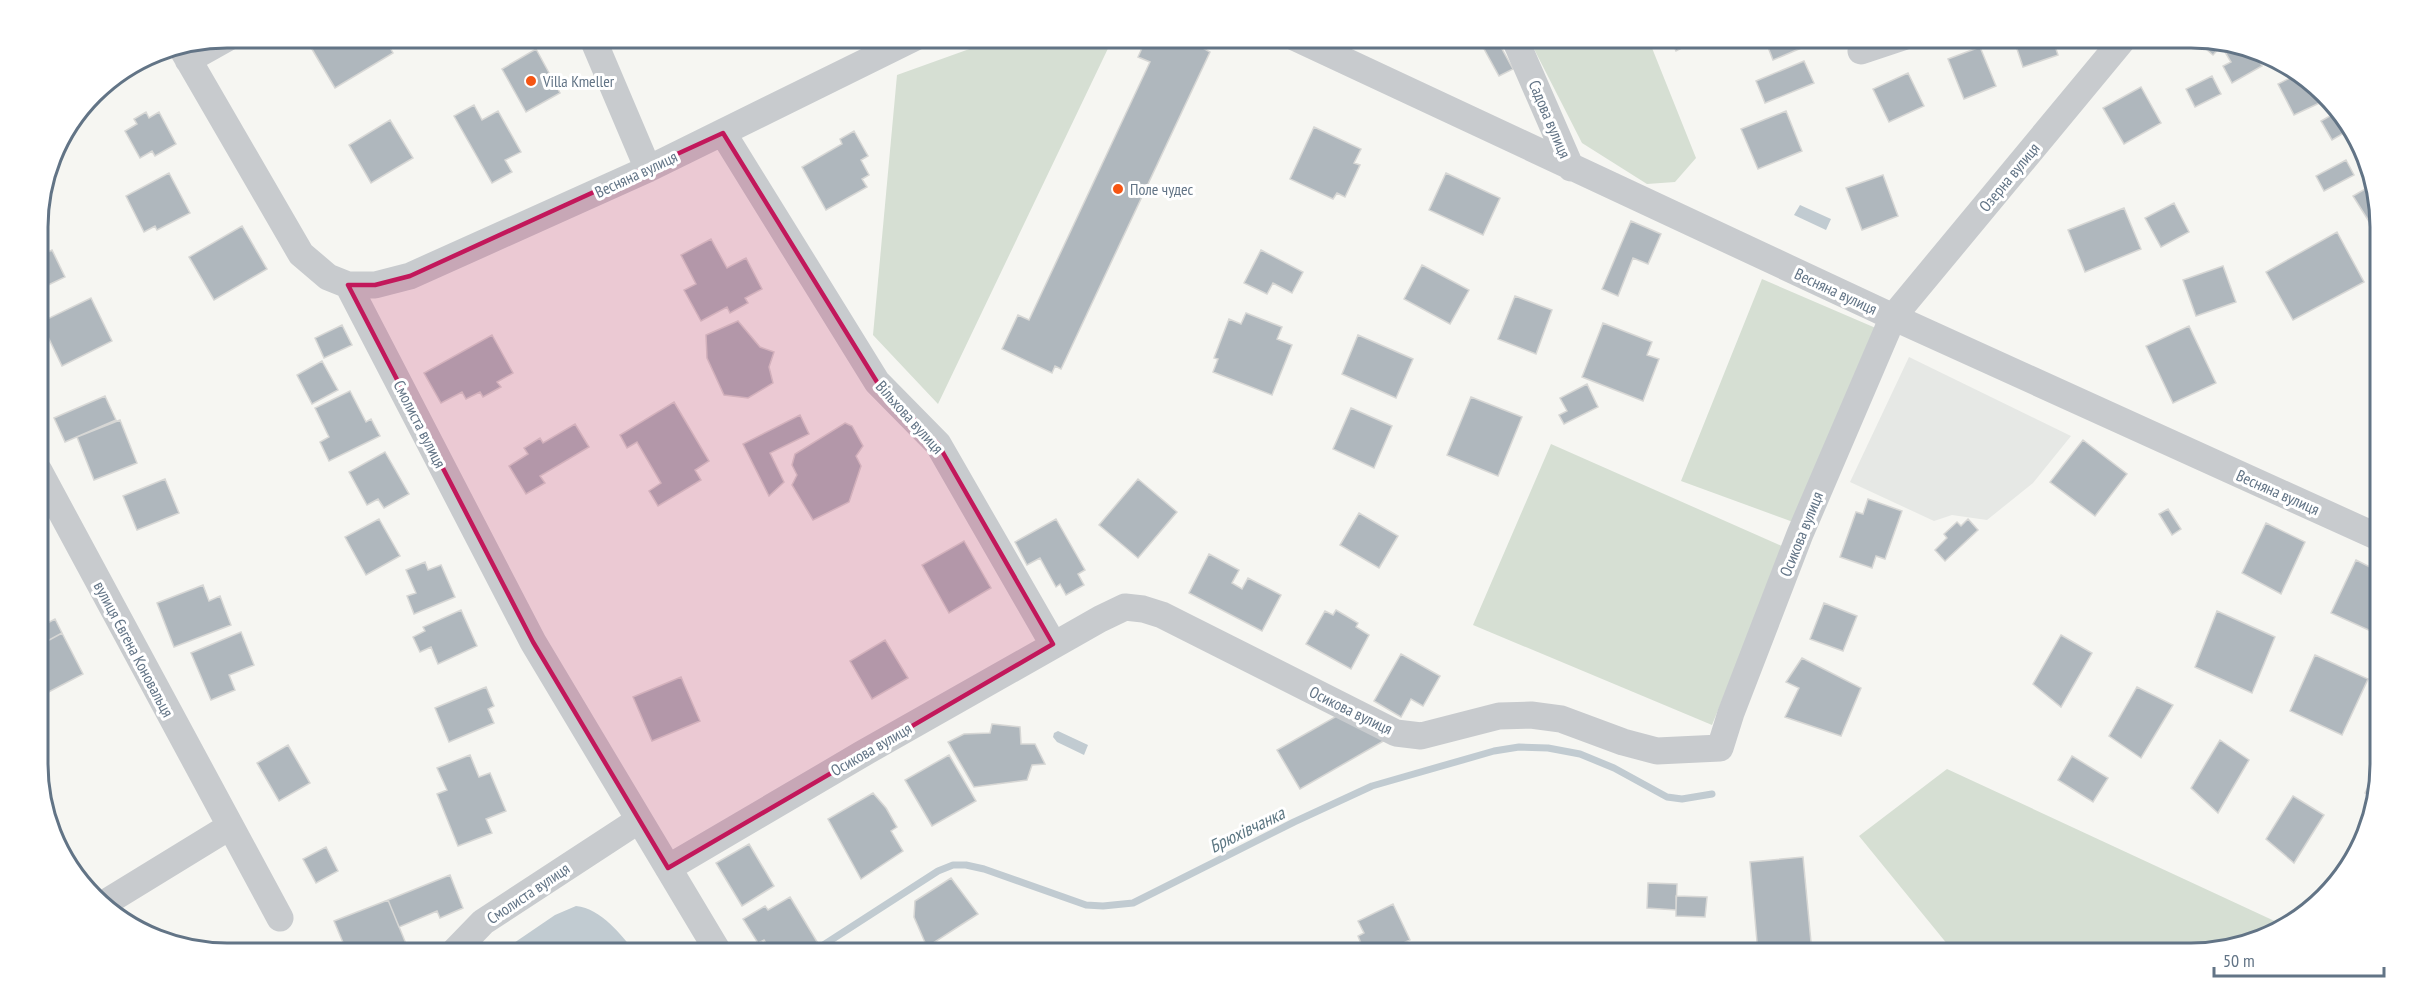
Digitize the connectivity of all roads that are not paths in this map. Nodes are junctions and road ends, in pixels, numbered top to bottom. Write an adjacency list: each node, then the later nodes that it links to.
1 (596, 48): 11 (street)
2 (889, 48): 9 (street, Весняна вулиця)
3 (1315, 48): 10 (street, Весняна вулиця)
4 (1518, 48): 10 (street, Садова вулиця)
5 (1871, 48): 7 (street)
6 (2117, 48): 13 (street, Озерна вулиця)
7 (1861, 51)
8 (184, 54): 12 (street)
9 (723, 133): 11 (street, Весняна вулиця); 16 (street, Вільхова вулиця)
10 (1571, 168): 13 (street, Весняна вулиця)
11 (648, 169): 12 (street, Весняна вулиця)
12 (348, 285): 17 (street, Смолиста вулиця)
13 (1893, 317): 15 (street, Весняна вулиця); 16 (street, Осикова вулиця)
14 (48, 488): 18 (street, вулиця Євгена Коновальця)
15 (2370, 533)
16 (1053, 644): 19 (street, Осикова вулиця)
17 (639, 820): 19 (street, Смолиста вулиця); 22 (street, Смолиста вулиця)
18 (230, 827): 20 (street); 21 (street, вулиця Євгена Коновальця)
19 (668, 868): 23 (street, Смолиста вулиця)
20 (110, 900)
21 (280, 918)
22 (463, 943)
23 (712, 943)

